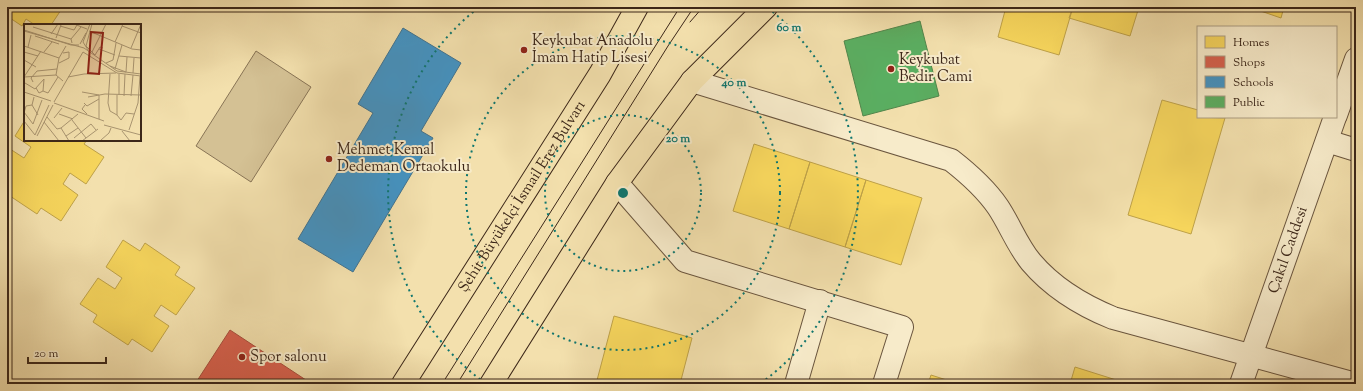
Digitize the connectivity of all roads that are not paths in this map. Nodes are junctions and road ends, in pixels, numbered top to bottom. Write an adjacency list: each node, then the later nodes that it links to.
1 (638, 7): 12 (main road, Şehit Büyükelçi İsmail Erez Bulvarı)
2 (766, 7): 4 (main road)
3 (1356, 58): 5 (street, Çakıl Caddesi)
4 (692, 81): 9 (main road); 11 (street)
5 (1337, 113)
6 (1335, 118): 7 (street, Çakıl Caddesi)
7 (1327, 141): 8 (street); 11 (street, Çakıl Caddesi)
8 (1356, 150)
9 (617, 183): 10 (street); 13 (main road)
10 (820, 302): 14 (street); 15 (street)
11 (1251, 355): 16 (street, Çakıl Caddesi); 17 (street)
12 (403, 384)
13 (491, 384)
14 (796, 384)
15 (884, 384)
16 (1241, 384)
17 (1356, 384)

